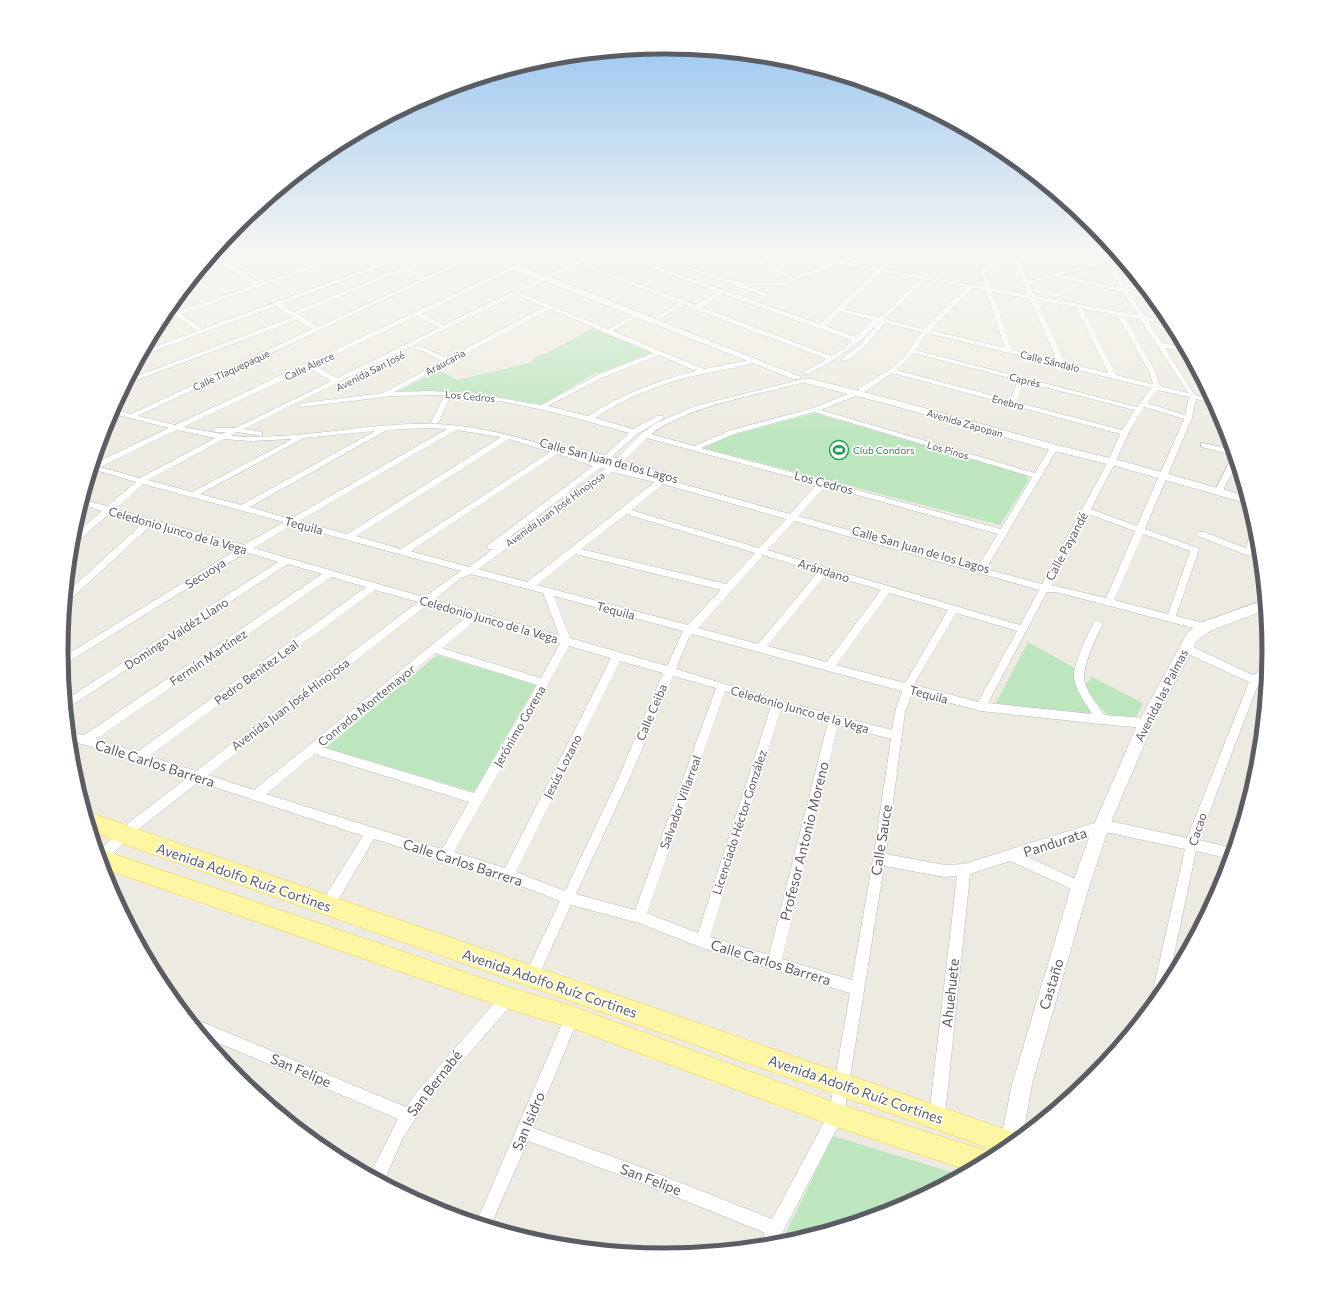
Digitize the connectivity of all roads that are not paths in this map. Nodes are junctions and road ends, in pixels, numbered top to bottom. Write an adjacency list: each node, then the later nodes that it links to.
1 (1119, 313): 58 (street)
2 (177, 314): 27 (street); 35 (street)
3 (251, 314): 35 (street)
4 (298, 314): 25 (street)
5 (352, 314): 33 (street, Calle Tlaquepaque)
6 (416, 314): 32 (street); 49 (street, Calle Alerce)
7 (475, 314): 32 (street, Avenida San José)
8 (483, 314): 39 (street, Avenida San José)
9 (536, 314): 47 (street, Araucaria)
10 (565, 314): 36 (street)
11 (638, 314): 36 (street); 46 (street, Avenida Zapopan)
12 (647, 314): 28 (street, Avenida Zapopan)
13 (665, 314): 28 (street)
14 (715, 314): 45 (street)
15 (784, 314): 31 (street)
16 (835, 314): 31 (street)
17 (857, 314): 29 (street, Calle Sándalo)
18 (887, 314): 29 (street, Avenida Juan José Hinojosa)
19 (943, 314): 34 (street)
20 (996, 314): 43 (street)
21 (1040, 314): 48 (street)
22 (1082, 314): 53 (street)
23 (1128, 314): 26 (street)
24 (1136, 314): 26 (street)
25 (295, 315): 33 (street); 56 (street)
26 (1141, 315): 30 (street); 38 (street)
27 (171, 316)
28 (658, 318): 54 (street, Avenida Zapopan)
29 (882, 319): 34 (street, Calle Sándalo); 37 (street, Avenida Juan José Hinojosa); 54 (street, Avenida Juan José Hinojosa)
30 (1162, 321)
31 (821, 327): 37 (street)
32 (445, 328): 50 (street, Avenida San José)
33 (318, 330): 70 (street, Calle Tlaquepaque)
34 (926, 331): 42 (street); 43 (street, Calle Sándalo)
35 (202, 332): 41 (street)
36 (608, 332): 44 (street)
37 (858, 340): 45 (street, Avenida Juan José Hinojosa)
38 (1161, 344): 40 (street); 62 (street)
39 (418, 346): 47 (street); 50 (street, Avenida San José)
40 (1179, 348)
41 (149, 351)
42 (912, 351): 52 (street); 55 (street, Caprés)
43 (1009, 351): 48 (street, Calle Sándalo)
44 (660, 353): 51 (street); 67 (street)
45 (833, 358): 54 (street, Avenida Juan José Hinojosa)
46 (754, 360): 51 (street); 54 (street, Avenida Zapopan)
47 (447, 361): 61 (street, Araucaria)
48 (1062, 364): 53 (street, Calle Sándalo)
49 (309, 365): 57 (street); 74 (street, Calle Alerce)
50 (375, 365): 57 (street, Avenida San José); 65 (street, Avenida San José)
51 (702, 371): 72 (street)
52 (891, 371): 59 (street); 64 (street, Enebro)
53 (1112, 376): 58 (street, Calle Sándalo)
54 (804, 377): 59 (street, Avenida Zapopan); 78 (street, Avenida Juan José Hinojosa); 81 (street, Avenida Juan José Hinojosa)
55 (1022, 379): 64 (street); 66 (street, Caprés)
56 (133, 380)
57 (337, 382): 80 (street, Avenida San José)
58 (1155, 387): 62 (street, Calle Sándalo); 66 (street, Calle Payandé)
59 (858, 392): 68 (street); 87 (street, Avenida Zapopan); 92 (street, Avenida Zapopan)
60 (449, 393): 61 (street, Los Cedros); 67 (street, Los Cedros); 73 (street)
61 (383, 395): 65 (street, Los Cedros)
62 (1193, 397): 63 (street, Calle Sándalo); 71 (street)
63 (1207, 400)
64 (1012, 403): 79 (street, Enebro)
65 (302, 405): 77 (street, Avenida San José)
66 (1140, 406): 71 (street, Caprés); 79 (street, Calle Payandé)
67 (542, 407): 72 (street, Los Cedros)
68 (813, 410): 86 (street); 98 (street, Los Pinos)
69 (118, 413): 70 (street, Calle San Juan de los Lagos)
70 (132, 416): 74 (street, Calle San Juan de los Lagos)
71 (1188, 418): 99 (street)
72 (589, 419): 78 (street, Los Cedros)
73 (435, 422): 77 (street, Calle San Juan de los Lagos); 90 (street, Calle San Juan de los Lagos)
74 (179, 426): 80 (street, Calle San Juan de los Lagos); 82 (street, Calle San Juan de los Lagos); 94 (street, Calle Alerce)
75 (387, 427): 76 (street, Calle San Juan de los Lagos); 83 (street, Calle San Juan de los Lagos); 107 (street)
76 (454, 428): 84 (street, Calle San Juan de los Lagos); 113 (street, Secuoya)
77 (247, 432): 80 (street, Calle San Juan de los Lagos)
78 (634, 432): 90 (street, Avenida Juan José Hinojosa)
79 (1124, 433): 92 (street, Calle Payandé)
80 (235, 434): 82 (street, Calle San Juan de los Lagos); 83 (street, Calle San Juan de los Lagos); 102 (street, Avenida San José)
81 (645, 435): 86 (street, Los Cedros); 91 (street, Avenida Juan José Hinojosa)
82 (223, 437): 102 (street, Avenida San José)
83 (303, 437): 104 (street)
84 (507, 437): 88 (street, Calle San Juan de los Lagos); 118 (street)
85 (1204, 445): 89 (street)
86 (695, 448): 101 (street, Los Cedros)
87 (1054, 448): 92 (street, Avenida Zapopan); 98 (street)
88 (556, 451): 95 (street, Calle San Juan de los Lagos); 123 (street)
89 (1228, 451)
90 (607, 458): 91 (street, Calle San Juan de los Lagos); 95 (street, Avenida Juan José Hinojosa)
91 (618, 462): 97 (street, Avenida Juan José Hinojosa); 111 (street, Calle San Juan de los Lagos)
92 (1115, 462): 99 (street, Avenida Zapopan); 109 (street, Calle Payandé)
93 (1232, 464): 103 (street)
94 (97, 465)
95 (599, 465): 97 (street, Calle San Juan de los Lagos); 127 (street, Avenida Juan José Hinojosa)
96 (96, 468): 102 (street, Tequila)
97 (611, 469): 100 (street, Calle San Juan de los Lagos); 127 (street, Avenida Juan José Hinojosa)
98 (1037, 476): 115 (street)
99 (1164, 476): 103 (street, Avenida Zapopan); 114 (street)
100 (662, 481): 110 (street); 111 (street, Calle San Juan de los Lagos)
101 (824, 482): 111 (street, Calle Ceiba); 115 (street, Los Cedros)
102 (142, 483): 104 (street, Tequila); 108 (street, Avenida San José)
103 (1218, 492): 105 (street, Avenida Zapopan)
104 (194, 494): 107 (street, Tequila)
105 (1242, 498)
106 (86, 503): 108 (street, Celedonio Junco de la Vega)
107 (242, 508): 113 (street, Tequila)
108 (109, 510): 112 (street, Celedonio Junco de la Vega); 117 (street, Avenida San José)
109 (1085, 510): 114 (street); 131 (street, Calle Payandé)
110 (625, 511): 121 (street); 122 (street, Arándano)
111 (795, 515): 122 (street, Calle Ceiba); 125 (street, Calle San Juan de los Lagos); 131 (street, Calle San Juan de los Lagos)
112 (148, 522): 120 (street, Celedonio Junco de la Vega); 135 (street)
113 (292, 522): 118 (street, Tequila); 120 (street, Secuoya)
114 (1140, 530): 137 (street); 141 (street)
115 (1003, 532): 125 (street)
116 (1201, 534): 119 (street)
117 (79, 536)
118 (348, 537): 123 (street, Tequila)
119 (1252, 542)
120 (244, 549): 124 (street, Celedonio Junco de la Vega); 151 (street, Secuoya)
121 (575, 551): 130 (street); 132 (street)
122 (762, 551): 126 (street, Arándano); 132 (street, Calle Ceiba)
123 (402, 552): 127 (street, Tequila)
124 (286, 561): 128 (street, Celedonio Junco de la Vega); 158 (street, Domingo Valdéz Llano)
125 (982, 567): 131 (street, Calle San Juan de los Lagos)
126 (824, 570): 133 (street, Arándano); 147 (street)
127 (465, 571): 130 (street, Tequila); 136 (street, Avenida Juan José Hinojosa)
128 (330, 573): 129 (street, Celedonio Junco de la Vega); 166 (street, Fermín Martínez)
129 (374, 586): 136 (street, Celedonio Junco de la Vega); 168 (street, Pedro Benítez Leal)
130 (529, 586): 134 (street, Tequila)
131 (1045, 586): 137 (street, Calle San Juan de los Lagos); 145 (street, Calle Payandé)
132 (727, 588): 144 (street, Calle Ceiba)
133 (887, 589): 139 (street, Arándano); 152 (street)
134 (547, 591): 144 (street, Tequila); 146 (street)
135 (71, 594)
136 (425, 601): 140 (street, Celedonio Junco de la Vega); 169 (street, Avenida Juan José Hinojosa)
137 (1108, 602): 141 (street, Calle San Juan de los Lagos)
138 (1260, 607): 143 (street, Avenida las Palmas)
139 (954, 608): 145 (street, Arándano); 157 (street, Calle Sauce)
140 (475, 615): 146 (street, Celedonio Junco de la Vega); 149 (street, Conrado Montemayor)
141 (1171, 618): 143 (street, Calle San Juan de los Lagos)
142 (1098, 624): 162 (street)
143 (1206, 627): 148 (street, Avenida las Palmas)
144 (689, 629): 147 (street, Tequila); 153 (street, Calle Ceiba)
145 (1022, 629): 160 (street, Calle Payandé)
146 (566, 641): 150 (street, Celedonio Junco de la Vega); 154 (street, Jerónimo Gorena)
147 (760, 648): 152 (street, Tequila)
148 (1185, 648): 155 (street); 163 (street, Avenida las Palmas)
149 (434, 649): 154 (street); 167 (street, Conrado Montemayor)
150 (617, 656): 153 (street, Celedonio Junco de la Vega); 185 (street, Jesús Lozano)
151 (68, 658)
152 (829, 667): 157 (street, Tequila)
153 (668, 671): 156 (street, Celedonio Junco de la Vega); 187 (street, Calle Ceiba)
154 (544, 683): 171 (street, Jerónimo Gorena)
155 (1261, 683): 176 (street, Cacao)
156 (722, 686): 159 (street, Celedonio Junco de la Vega); 189 (street, Salvador Villarreal)
157 (908, 688): 160 (street, Tequila); 164 (street, Calle Sauce)
158 (70, 702)
159 (777, 704): 161 (street, Celedonio Junco de la Vega); 190 (street, Licenciado Héctor González)
160 (981, 707): 162 (street, Tequila)
161 (834, 719): 164 (street, Celedonio Junco de la Vega); 191 (street, Profesor Antonio Moreno)
162 (1101, 720): 163 (street, Tequila)
163 (1146, 723): 173 (street, Avenida las Palmas)
164 (896, 736): 182 (street, Calle Sauce)
165 (74, 737): 166 (street, Calle Carlos Barrera)
166 (86, 740): 168 (street, Calle Carlos Barrera)
167 (312, 749): 170 (street, Conrado Montemayor); 171 (street)
168 (138, 758): 169 (street, Calle Carlos Barrera)
169 (196, 777): 170 (street, Calle Carlos Barrera); 175 (street, Avenida Juan José Hinojosa)
170 (256, 795): 174 (street, Calle Carlos Barrera)
171 (476, 799): 178 (street, Jerónimo Gorena)
172 (93, 823): 175 (main road, Avenida Adolfo Ruíz Cortines)
173 (1100, 827): 176 (street, Pandurata); 179 (street, Pandurata); 186 (street, Castaño)
174 (371, 834): 178 (street, Calle Carlos Barrera); 188 (street)
175 (124, 835): 180 (street, Avenida Juan José Hinojosa); 181 (street, Avenida Juan José Hinojosa); 188 (main road, Avenida Adolfo Ruíz Cortines)
176 (1191, 845): 177 (street, Pandurata); 193 (street, Cacao)
177 (1228, 852)
178 (445, 856): 185 (street, Calle Carlos Barrera)
179 (1011, 856): 184 (street, Pandurata); 186 (street)
180 (104, 857)
181 (104, 857)
182 (878, 859): 184 (street, Pandurata); 194 (street, Calle Sauce)
183 (106, 862): 195 (main road, Avenida Adolfo Ruíz Cortines)
184 (964, 870): 201 (street, Ahuehuete)
185 (508, 875): 187 (street, Calle Carlos Barrera)
186 (1080, 887): 203 (street, Castaño)
187 (568, 898): 189 (street, Calle Carlos Barrera); 192 (street, Calle Ceiba)
188 (328, 906): 192 (main road, Avenida Adolfo Ruíz Cortines)
189 (638, 917): 190 (street, Calle Carlos Barrera)
190 (702, 941): 191 (street, Calle Carlos Barrera)
191 (774, 963): 194 (street, Calle Carlos Barrera)
192 (531, 977): 198 (main road, Avenida Adolfo Ruíz Cortines)
193 (1161, 984)
194 (858, 989): 198 (street, Calle Sauce)
195 (508, 998): 196 (main road, Avenida Adolfo Ruíz Cortines); 199 (street, San Bernabé)
196 (572, 1017): 200 (main road, Avenida Adolfo Ruíz Cortines); 202 (street, San Isidro)
197 (202, 1028): 199 (street, San Felipe)
198 (842, 1084): 200 (street, Calle Sauce); 201 (main road, Avenida Adolfo Ruíz Cortines)
199 (408, 1115): 206 (street, San Bernabé)
200 (836, 1115): 205 (main road, Avenida Adolfo Ruíz Cortines); 208 (street)
201 (937, 1116): 204 (main road, Avenida Adolfo Ruíz Cortines)
202 (524, 1132): 207 (street, San Isidro); 208 (street, San Felipe)
203 (1013, 1137)
204 (1007, 1141)
205 (977, 1161)
206 (378, 1175)
207 (485, 1221)
208 (776, 1229): 209 (street)
209 (770, 1240)

